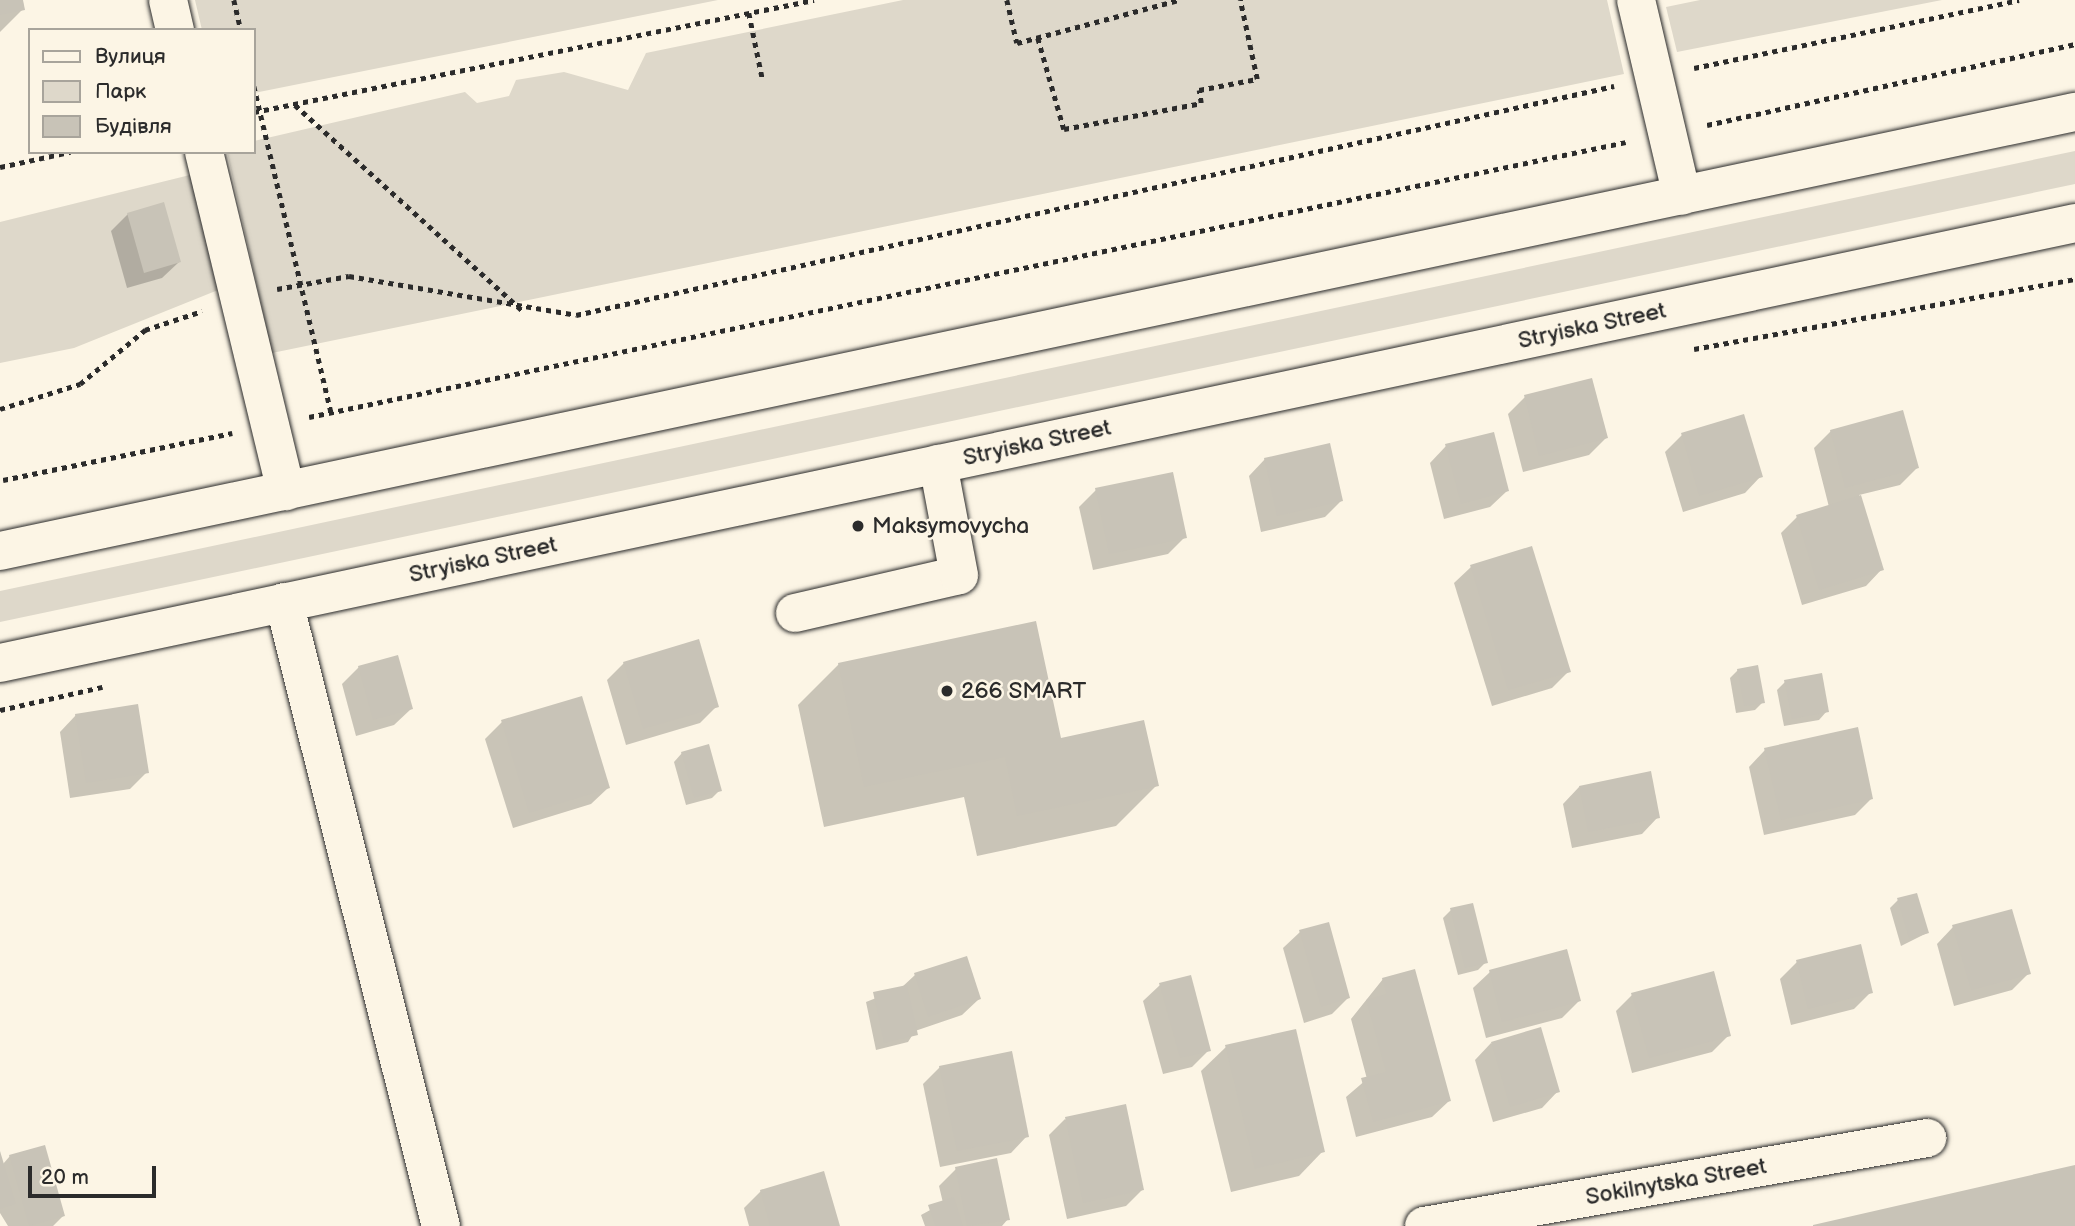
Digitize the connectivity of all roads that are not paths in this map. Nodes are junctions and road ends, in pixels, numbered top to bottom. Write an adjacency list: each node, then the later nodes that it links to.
1 (168, 0): 3 (main road)
2 (1636, 0): 6 (main road)
3 (175, 28)
4 (2075, 112): 6 (main road)
5 (204, 154): 9 (main road)
6 (1682, 195): 9 (main road)
7 (2075, 223): 8 (main road, Stryiska Street)
8 (938, 464): 11 (main road, Stryiska Street); 12 (main road)
9 (286, 491): 10 (main road)
10 (0, 551)
11 (284, 602): 13 (main road, Stryiska Street); 15 (main road)
12 (795, 613)
13 (0, 663)
14 (1927, 1138): 16 (main road, Sokilnytska Street)
15 (441, 1226)
16 (1424, 1226)

